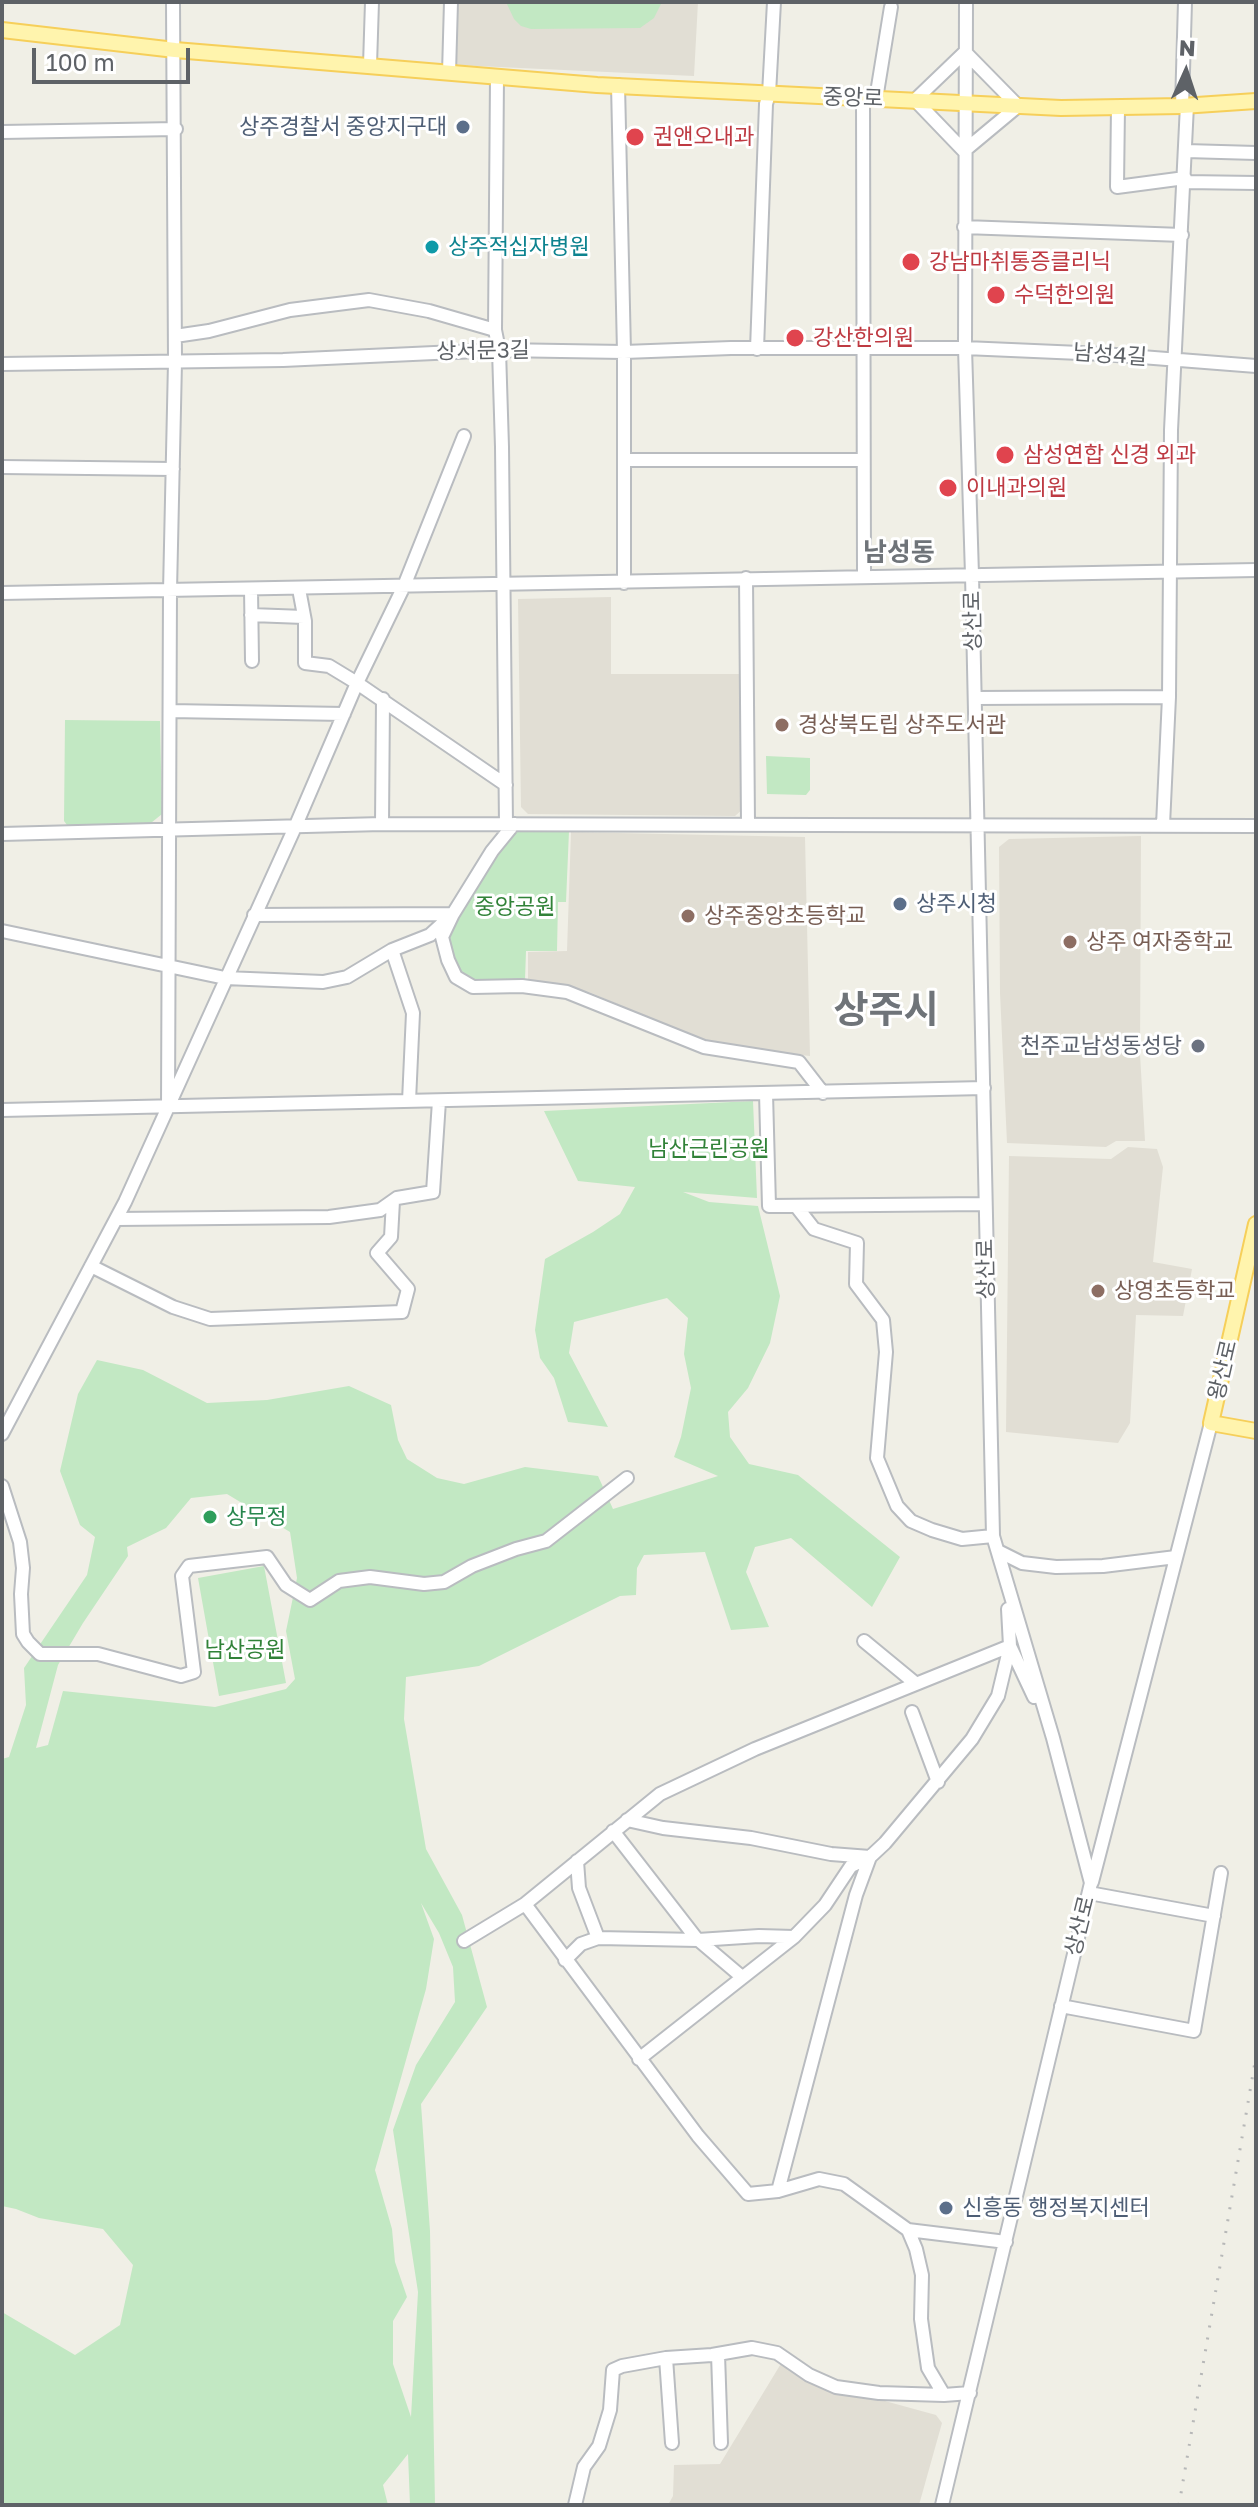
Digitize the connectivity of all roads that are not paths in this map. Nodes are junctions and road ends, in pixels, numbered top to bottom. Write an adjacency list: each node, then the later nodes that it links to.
1 (173, 2): 9 (street)
2 (372, 2): 11 (street)
3 (451, 2): 12 (street)
4 (774, 2): 15 (street)
5 (966, 2): 10 (street, 상산로)
6 (1185, 2): 21 (street)
7 (891, 7): 16 (street)
8 (2, 30): 9 (main road, 중앙로)
9 (175, 50): 11 (main road, 중앙로); 23 (street)
10 (965, 52): 17 (street); 19 (street, 상산로); 20 (street)
11 (370, 65): 12 (main road, 중앙로)
12 (449, 73): 13 (main road, 중앙로)
13 (497, 77): 14 (main road, 중앙로); 32 (street)
14 (618, 85): 15 (main road, 중앙로); 38 (street)
15 (769, 94): 16 (main road, 중앙로); 35 (street)
16 (870, 98): 17 (main road, 중앙로); 36 (street)
17 (915, 100): 19 (main road, 중앙로); 25 (street)
18 (1256, 101): 21 (main road, 중앙로)
19 (964, 102): 20 (main road, 중앙로); 25 (street, 상산로)
20 (1018, 106): 22 (main road, 중앙로); 25 (street)
21 (1185, 106): 22 (main road, 중앙로); 26 (street)
22 (1118, 107): 28 (street)
23 (176, 129): 24 (street); 33 (street)
24 (2, 132)
25 (964, 151): 30 (street, 상산로)
26 (1186, 151): 27 (street); 28 (street)
27 (1256, 153)
28 (1185, 180): 29 (street); 31 (street)
29 (1256, 183)
30 (964, 227): 31 (street); 34 (street, 상산로)
31 (1182, 235): 39 (street)
32 (495, 330): 33 (street); 37 (street)
33 (175, 336): 40 (street)
34 (965, 348): 36 (street, 상서문3길); 39 (street, 남성4길); 50 (street, 상산로)
35 (757, 349): 36 (street, 상서문3길); 38 (street, 상서문3길)
36 (863, 349): 45 (street)
37 (499, 350): 38 (street, 상서문3길); 40 (street, 상서문3길); 54 (street)
38 (624, 352): 44 (street)
39 (1174, 360): 42 (street, 남성4길); 49 (street)
40 (175, 362): 41 (street, 상서문3길); 47 (street)
41 (2, 364)
42 (1256, 366)
43 (464, 436): 55 (street)
44 (624, 460): 45 (street); 53 (street)
45 (863, 460): 51 (street)
46 (2, 467): 47 (street)
47 (173, 469): 58 (street)
48 (1256, 570): 49 (street)
49 (1171, 571): 50 (street); 64 (street)
50 (972, 575): 51 (street); 65 (street, 상산로)
51 (864, 576): 52 (street)
52 (746, 578): 53 (street); 72 (street)
53 (624, 583): 54 (street)
54 (505, 585): 55 (street); 69 (street)
55 (404, 586): 57 (street); 63 (street)
56 (251, 589): 57 (street); 58 (street); 60 (street)
57 (299, 589): 61 (street)
58 (170, 591): 59 (street); 67 (street)
59 (2, 593)
60 (251, 615): 61 (street); 62 (street)
61 (304, 617): 63 (street)
62 (252, 661)
63 (357, 683): 66 (street); 68 (street)
64 (1169, 697): 65 (street); 74 (street)
65 (975, 698): 75 (street, 상산로)
66 (383, 699): 69 (street); 70 (street)
67 (170, 711): 68 (street); 77 (street)
68 (344, 714): 73 (street)
69 (506, 785): 71 (street)
70 (382, 824): 71 (street); 73 (street)
71 (510, 824): 72 (street); 79 (street)
72 (748, 824): 75 (street)
73 (296, 825): 77 (street); 80 (street)
74 (1163, 825): 75 (street); 76 (street)
75 (977, 826): 85 (street, 상산로)
76 (1256, 826)
77 (169, 830): 78 (street); 83 (street)
78 (2, 834)
79 (453, 914): 80 (street); 82 (street); 87 (street)
80 (254, 915): 84 (street)
81 (2, 931): 83 (street)
82 (392, 950): 84 (street); 88 (street)
83 (169, 968): 84 (street); 90 (street)
84 (225, 978): 90 (street)
85 (984, 1088): 87 (street); 93 (street, 상산로)
86 (766, 1093): 87 (street); 89 (street); 94 (street)
87 (823, 1093)
88 (409, 1101): 89 (street); 90 (street)
89 (439, 1101): 92 (street)
90 (168, 1108): 91 (street); 95 (street)
91 (2, 1110)
92 (393, 1201): 95 (street); 97 (street)
93 (985, 1204): 94 (street); 103 (street, 상산로)
94 (796, 1206): 103 (street)
95 (116, 1219): 97 (street)
96 (1256, 1224): 98 (main road, 왕산로)
97 (91, 1266): 100 (street)
98 (1211, 1423): 99 (main road); 105 (street)
99 (1256, 1431)
100 (2, 1434)
101 (627, 1478): 102 (street)
102 (2, 1486)
103 (993, 1536): 104 (street, 상산로)
104 (998, 1551): 105 (street); 106 (street, 상산로)
105 (1176, 1557): 118 (street)
106 (1006, 1585): 108 (street); 111 (street, 상산로)
107 (864, 1641): 109 (street)
108 (1010, 1646): 109 (street); 111 (street); 112 (street)
109 (915, 1683): 113 (street)
110 (912, 1712): 112 (street)
111 (1053, 1738): 118 (street, 상산로)
112 (938, 1782): 115 (street)
113 (627, 1820): 114 (street); 115 (street)
114 (613, 1831): 116 (street); 123 (street)
115 (870, 1857): 121 (street); 129 (street)
116 (577, 1861): 119 (street); 122 (street)
117 (1221, 1873): 120 (street)
118 (1089, 1893): 120 (street); 127 (street, 상산로)
119 (525, 1904): 124 (street); 125 (street)
120 (1214, 1916): 127 (street)
121 (794, 1937): 123 (street); 126 (street)
122 (598, 1938): 123 (street); 125 (street)
123 (698, 1940): 126 (street)
124 (464, 1941)
125 (565, 1960): 128 (street)
126 (742, 1977): 128 (street)
127 (1061, 2006): 131 (street, 상산로)
128 (639, 2059): 129 (street)
129 (778, 2191): 130 (street)
130 (908, 2230): 131 (street); 135 (street)
131 (1006, 2242): 134 (street, 상산로)
132 (718, 2354): 133 (street); 135 (street); 137 (street)
133 (666, 2358): 136 (street); 138 (street)
134 (970, 2393): 135 (street); 139 (street, 상산로)
135 (944, 2395)
136 (672, 2443)
137 (721, 2443)
138 (575, 2505)
139 (942, 2505)

